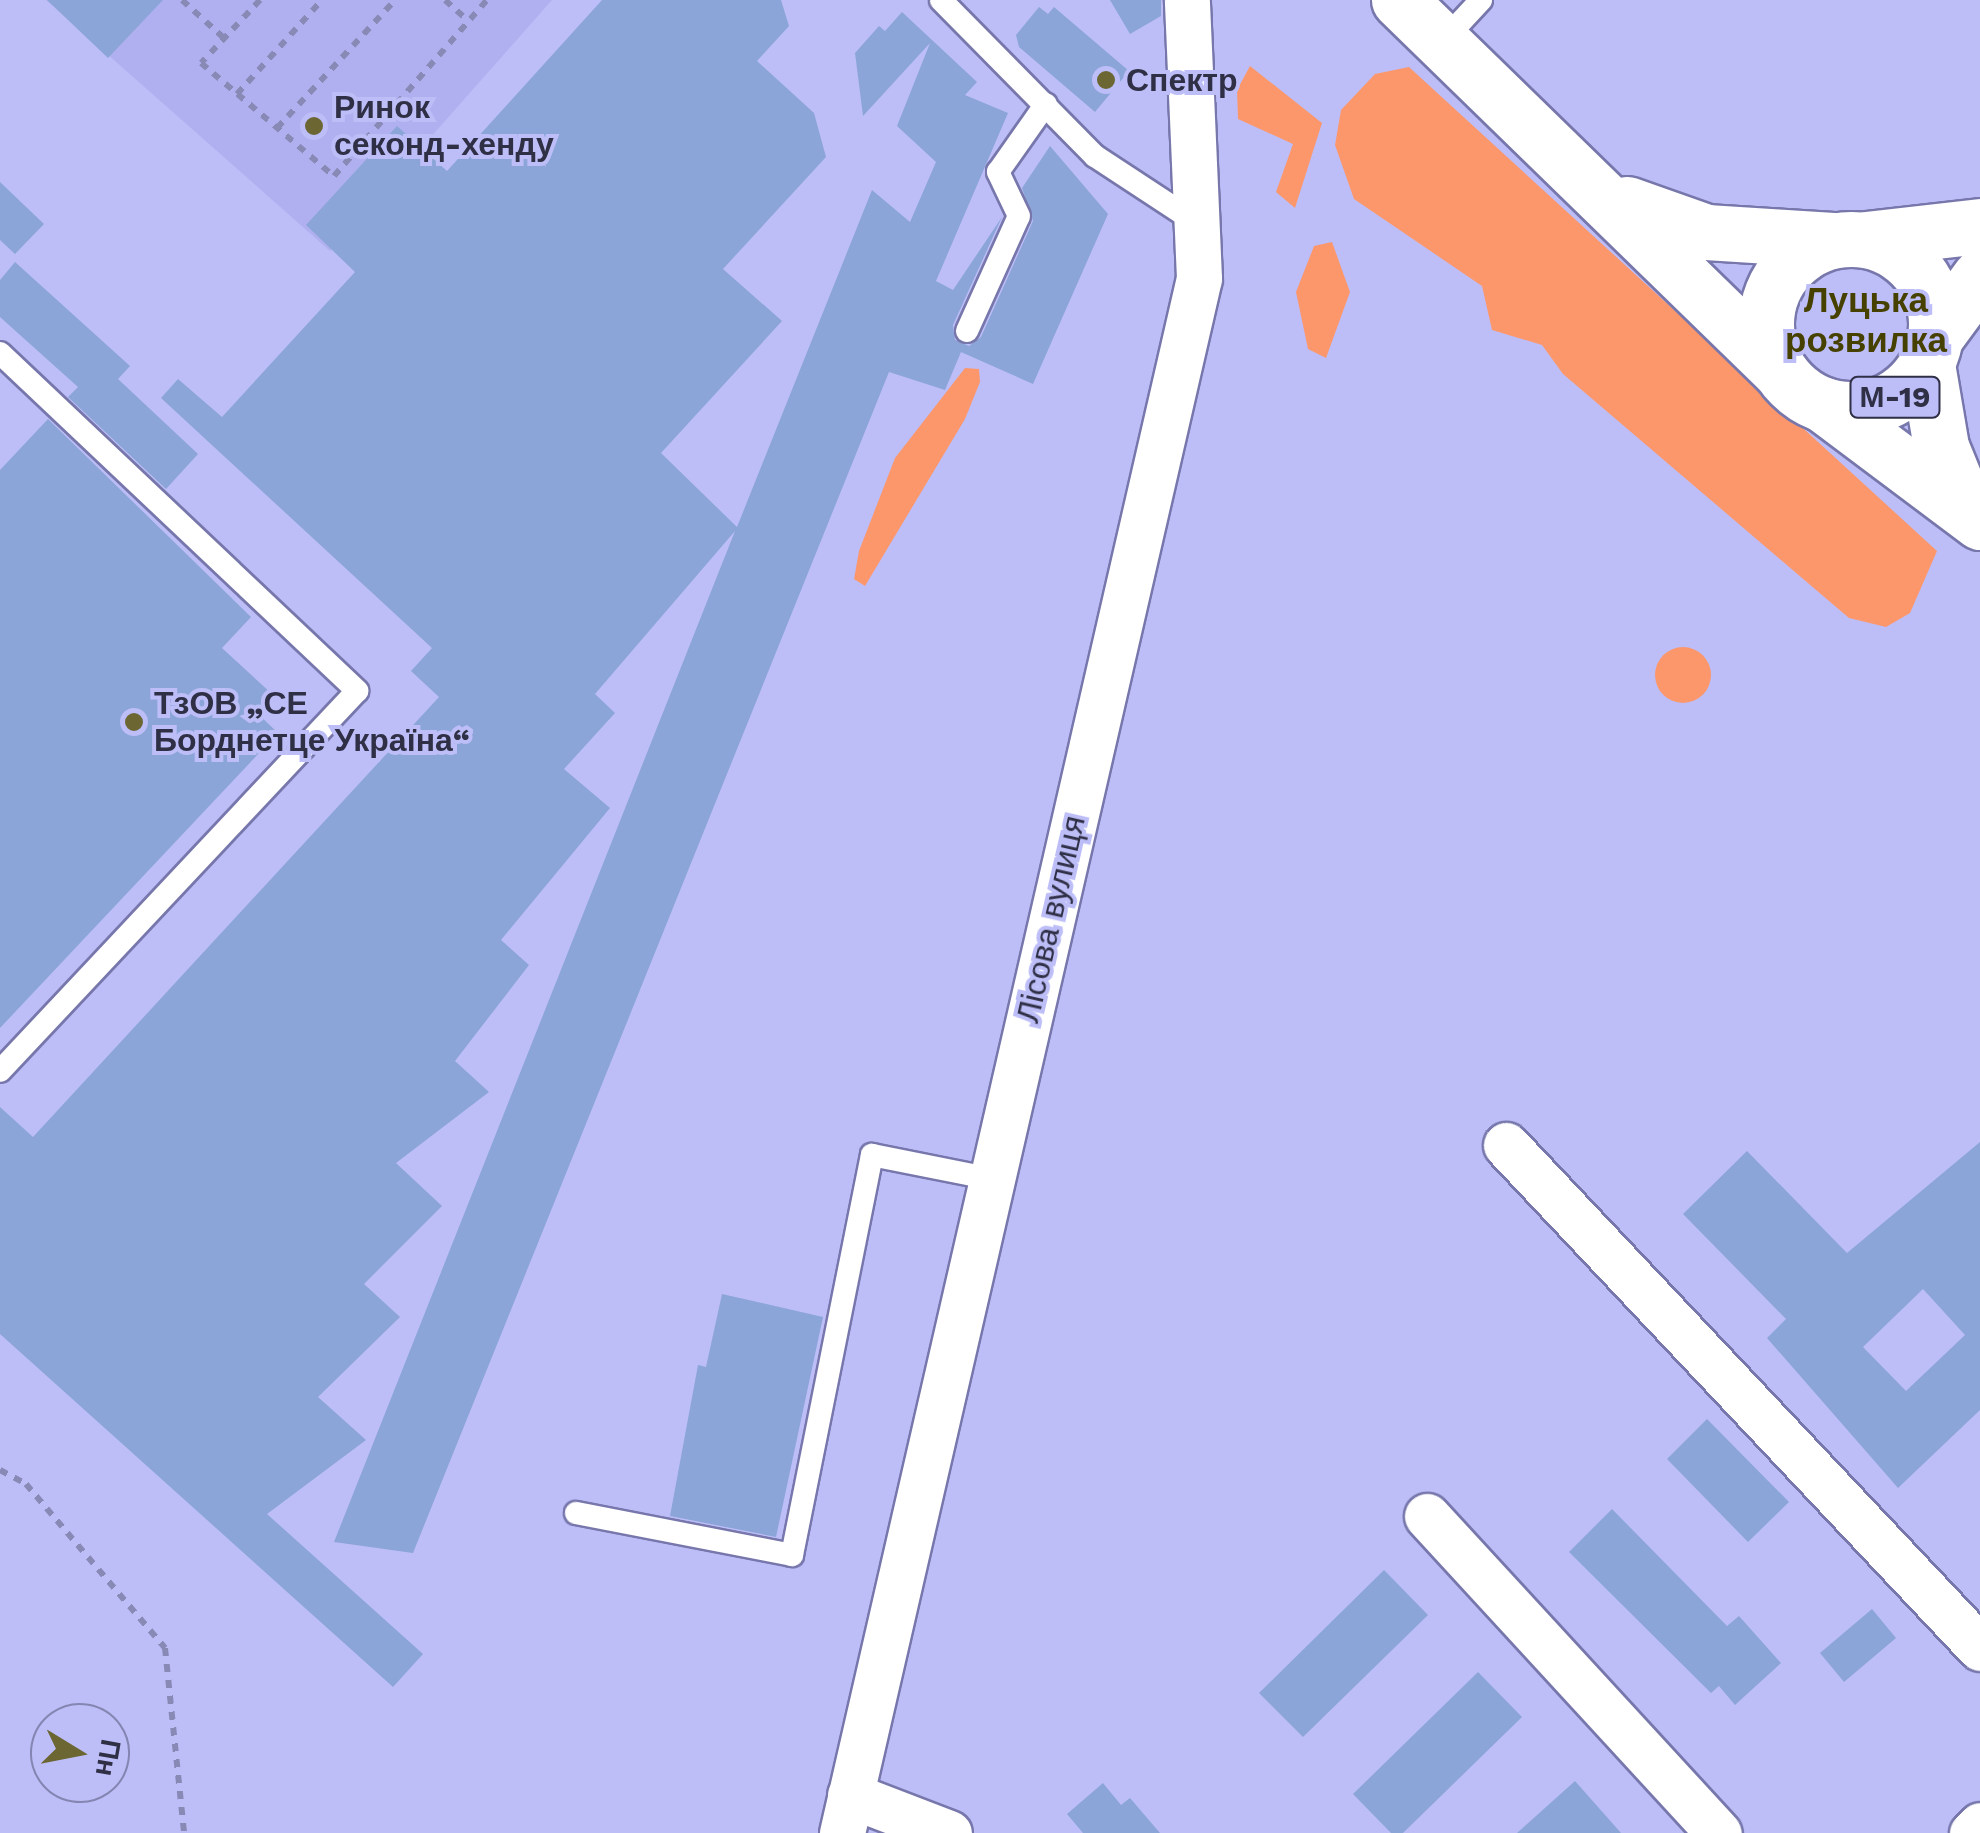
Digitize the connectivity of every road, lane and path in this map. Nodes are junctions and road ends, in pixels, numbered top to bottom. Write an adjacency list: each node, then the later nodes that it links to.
1 (182, 0): 12 (path)
2 (260, 0): 12 (path)
3 (322, 0): 14 (path)
4 (395, 0): 16 (path)
5 (444, 0): 11 (path)
6 (487, 0): 11 (path)
7 (941, 0): 15 (lane)
8 (1188, 0): 18 (street, Лісова вулиця)
9 (1399, 0): 13 (main road, М-19)
10 (1481, 0): 13 (lane)
11 (468, 22): 16 (path)
12 (224, 38): 14 (path)
13 (1444, 41): 17 (main road, М-19)
14 (237, 94): 16 (path)
15 (1046, 104): 18 (lane); 22 (lane)
16 (276, 128)
17 (1614, 200): 20 (main road, М-19); 25 (main road, М-19)
18 (1196, 223): 30 (street, Лісова вулиця)
19 (1980, 226): 20 (main road)
20 (1849, 240): 23 (main road, М-19); 25 (main road)
21 (1980, 276): 23 (main road)
22 (966, 331)
23 (1931, 350): 26 (main road, М-19); 27 (main road, М-19)
24 (0, 353): 28 (lane)
25 (1779, 370): 26 (main road, М-19)
26 (1824, 405): 27 (main road, М-19)
27 (1973, 515)
28 (0, 1071)
29 (1506, 1145): 34 (street)
30 (992, 1178): 32 (lane); 35 (street, Лісова вулиця)
31 (0, 1470): 37 (path)
32 (576, 1513)
33 (1427, 1516): 39 (street)
34 (1980, 1648)
35 (846, 1814): 38 (street)
36 (1980, 1825): 40 (street)
37 (184, 1833)
38 (948, 1833)
39 (1720, 1833)
40 (1972, 1833)

